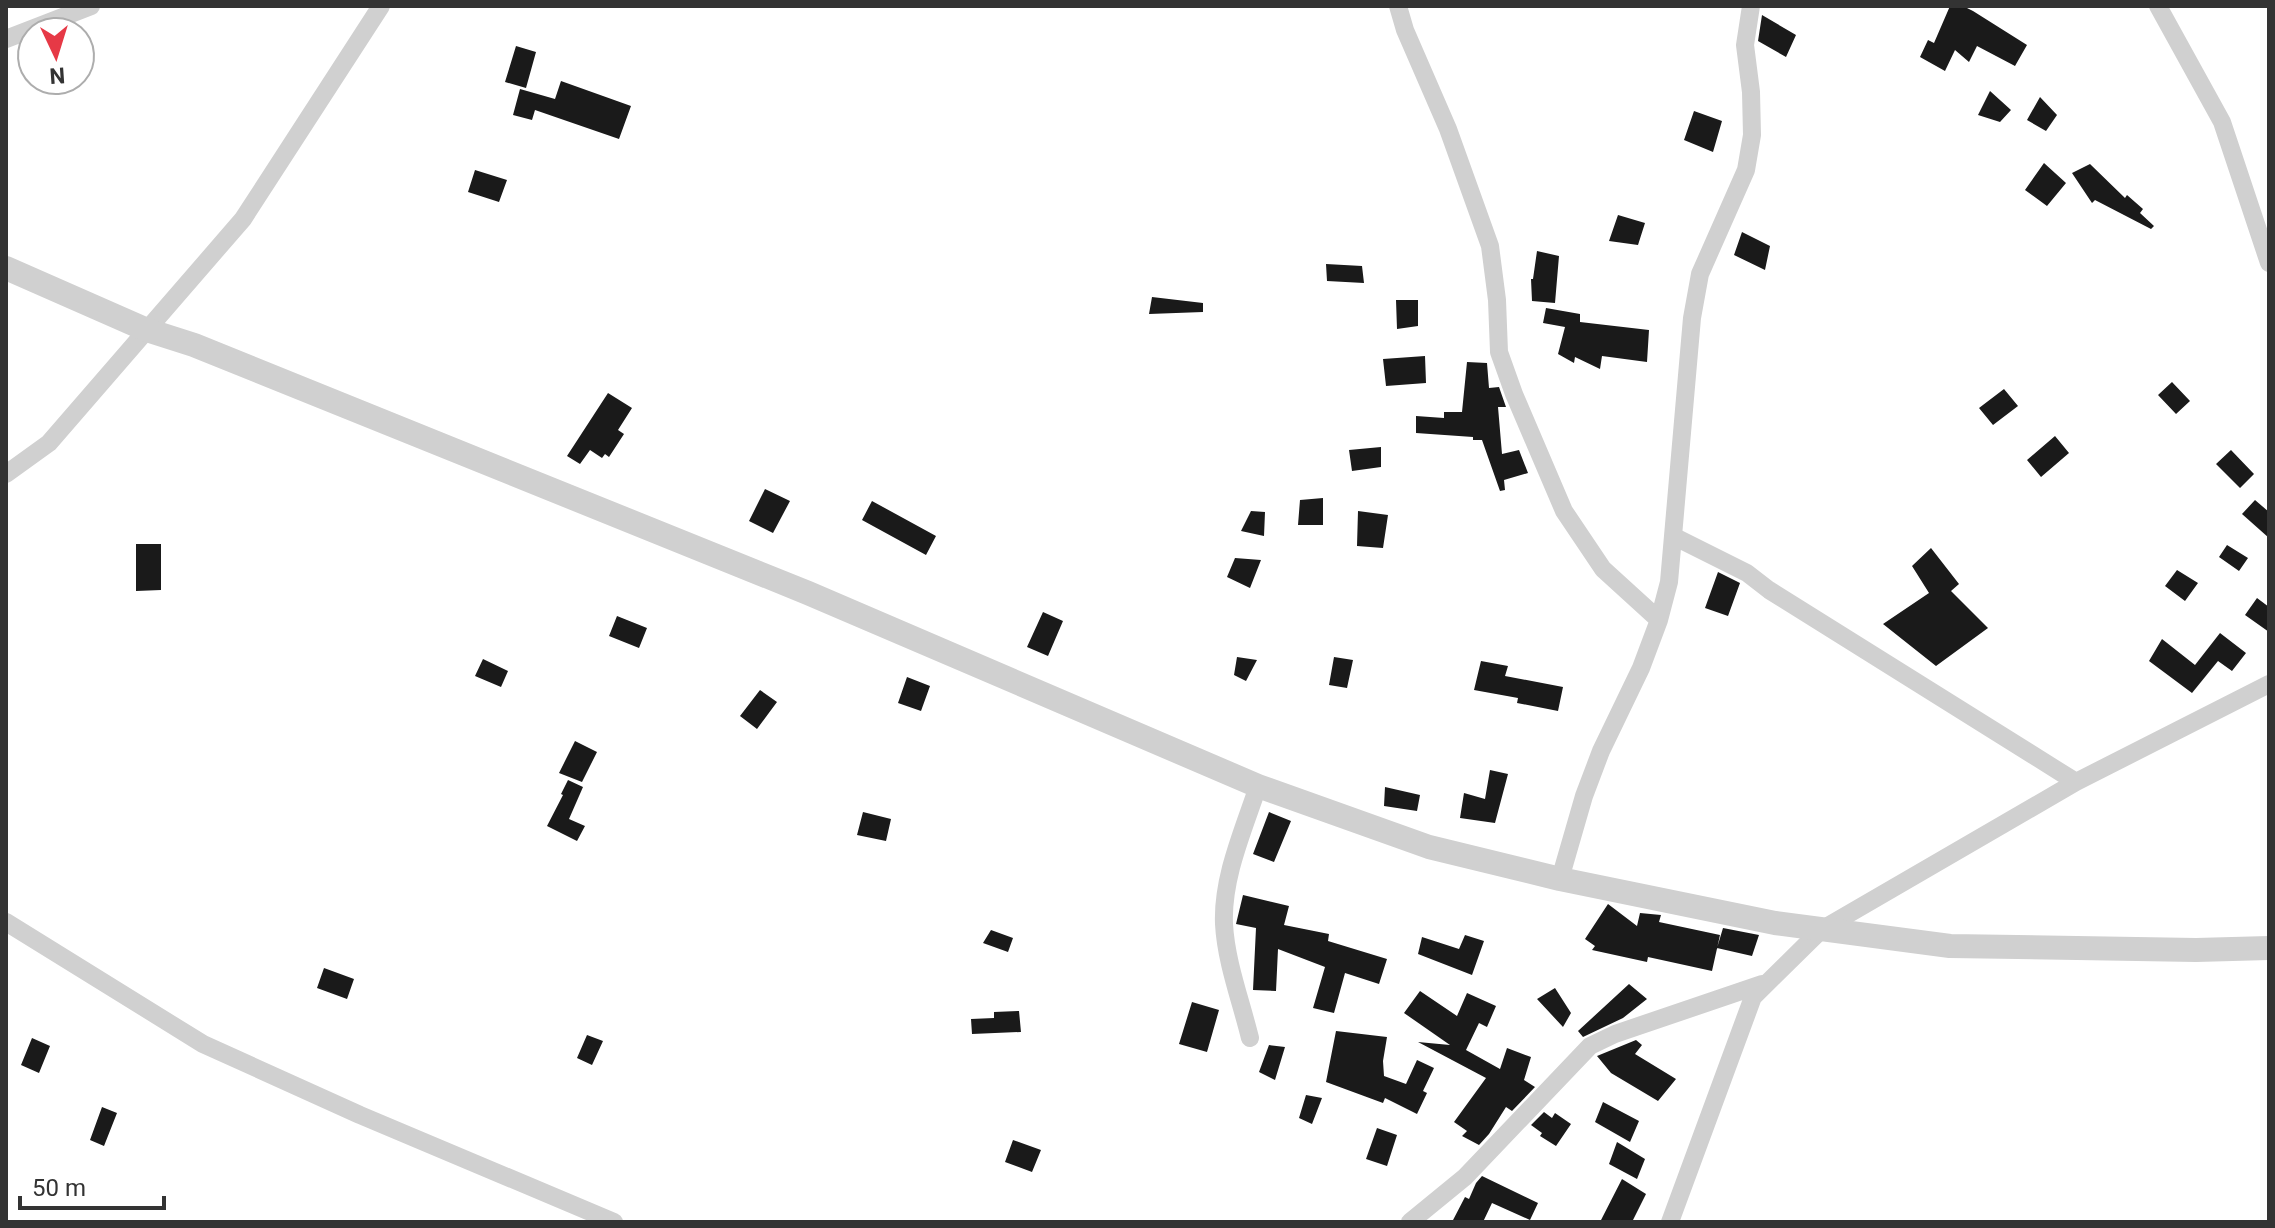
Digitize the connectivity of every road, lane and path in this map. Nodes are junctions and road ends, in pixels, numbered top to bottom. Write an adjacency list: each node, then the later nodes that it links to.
1 (91, 6): 6 (street)
2 (381, 6): 9 (street)
3 (1398, 6): 12 (street)
4 (1751, 6): 11 (street)
5 (2158, 6): 7 (street)
6 (6, 39)
7 (2269, 263)
8 (6, 268): 9 (street)
9 (147, 330): 10 (street); 15 (street)
10 (6, 474)
11 (1673, 536): 12 (street); 14 (street)
12 (1659, 620): 16 (street)
13 (2269, 684): 14 (street)
14 (2076, 782): 18 (street)
15 (1258, 786): 16 (street); 21 (street)
16 (1560, 879): 18 (street)
17 (6, 922): 22 (street)
18 (1821, 930): 19 (street); 20 (street)
19 (2269, 948)
20 (1765, 983): 23 (street); 24 (street)
21 (1250, 1038)
22 (614, 1222)
23 (1410, 1222)
24 (1670, 1222)

